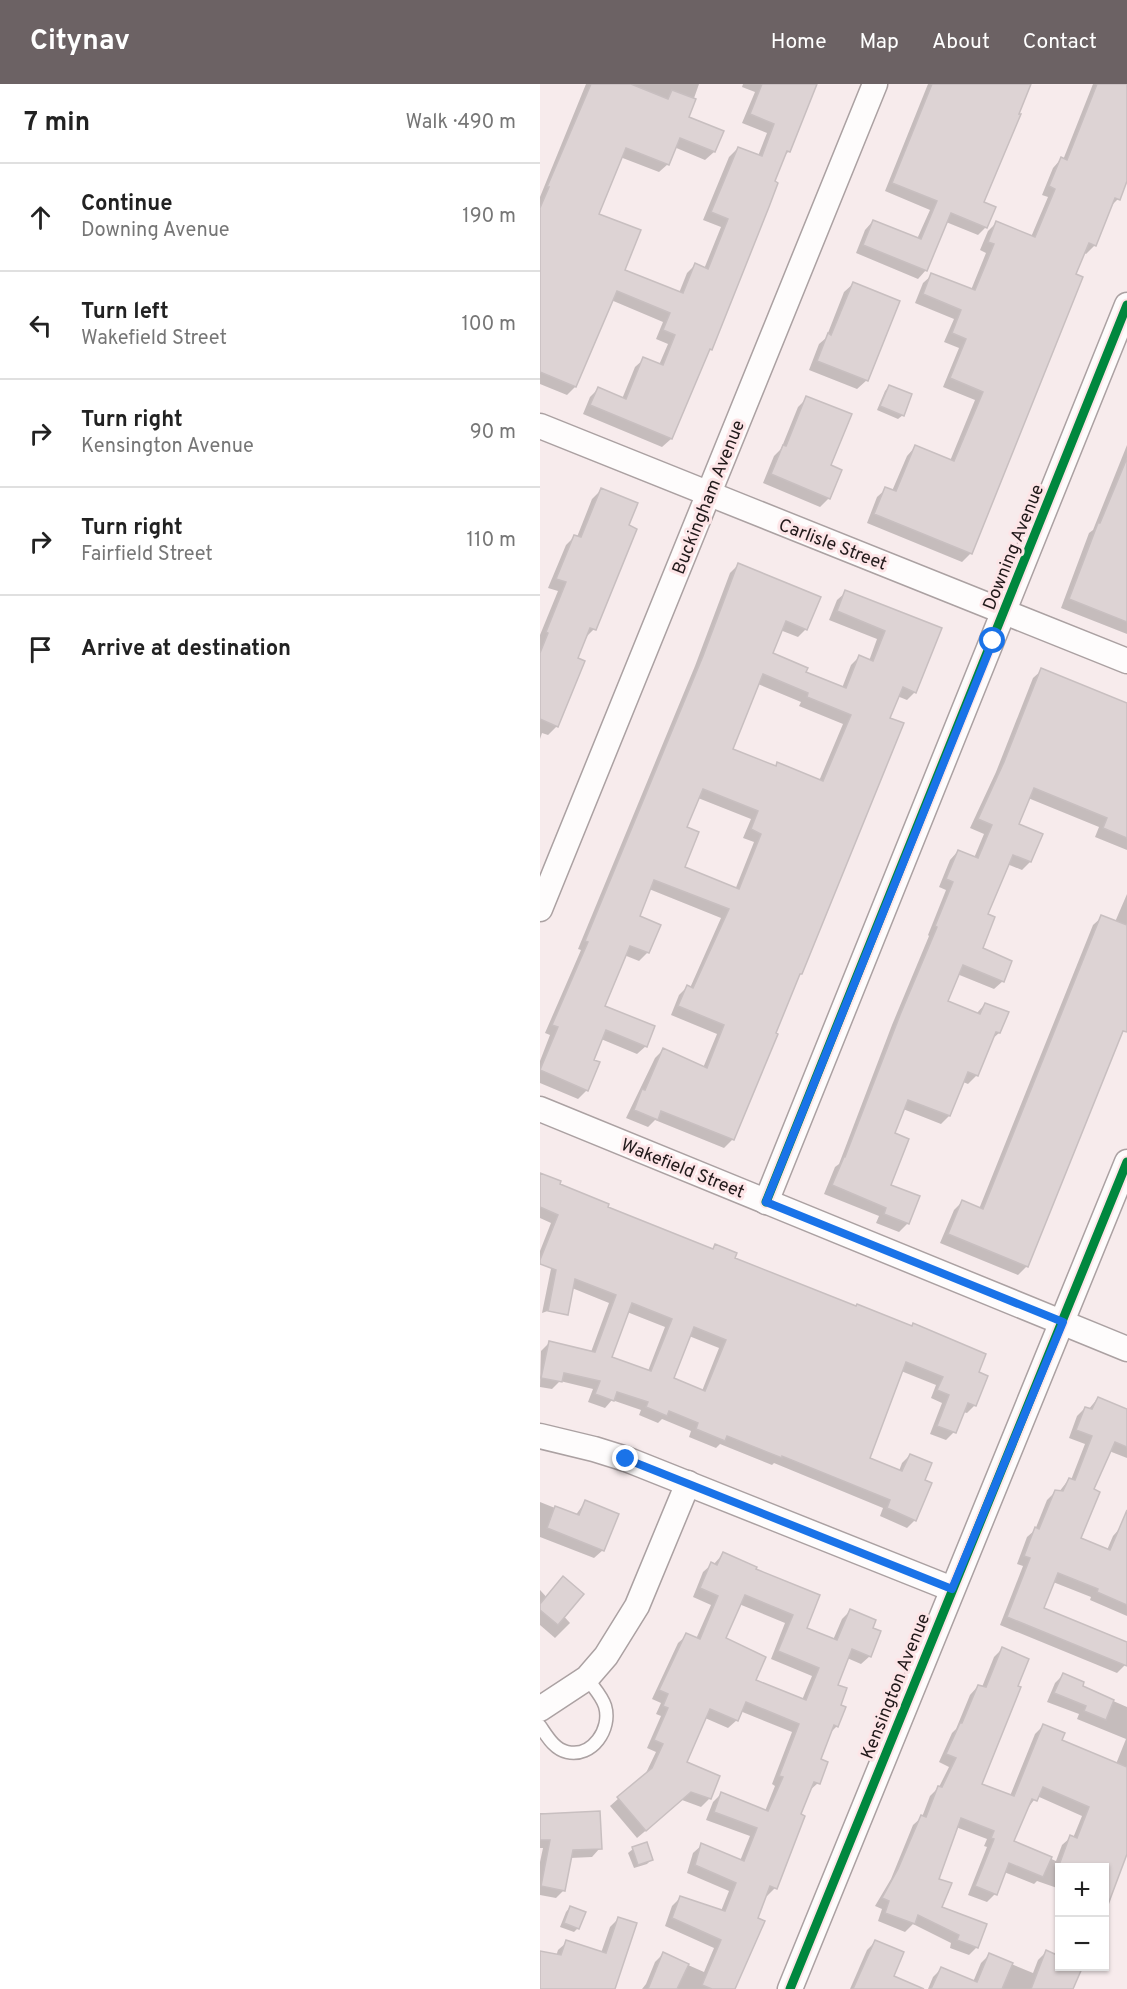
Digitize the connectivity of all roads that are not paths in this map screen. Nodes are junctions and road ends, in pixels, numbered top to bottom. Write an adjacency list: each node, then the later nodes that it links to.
1 (875, 84): 4 (street, Buckingham Avenue)
2 (1127, 305): 5 (street, Downing Avenue)
3 (540, 426): 4 (street, Carlisle Street)
4 (708, 495): 5 (street, Carlisle Street); 7 (street, Buckingham Avenue)
5 (1005, 611): 6 (street, Carlisle Street); 10 (street, Downing Avenue)
6 (1127, 661)
7 (540, 909)
8 (540, 1109): 10 (street, Wakefield Street)
9 (1127, 1162): 11 (street, Kensington Avenue)
10 (766, 1202): 11 (street, Wakefield Street)
11 (1063, 1322): 12 (street, Wakefield Street); 15 (street, Kensington Avenue)
12 (1127, 1349)
13 (540, 1436): 14 (street)
14 (688, 1483): 15 (street); 16 (street)
15 (952, 1589): 19 (street, Kensington Avenue)
16 (587, 1678): 17 (street); 18 (lane)
17 (540, 1709)
18 (540, 1726)
19 (790, 1989)

